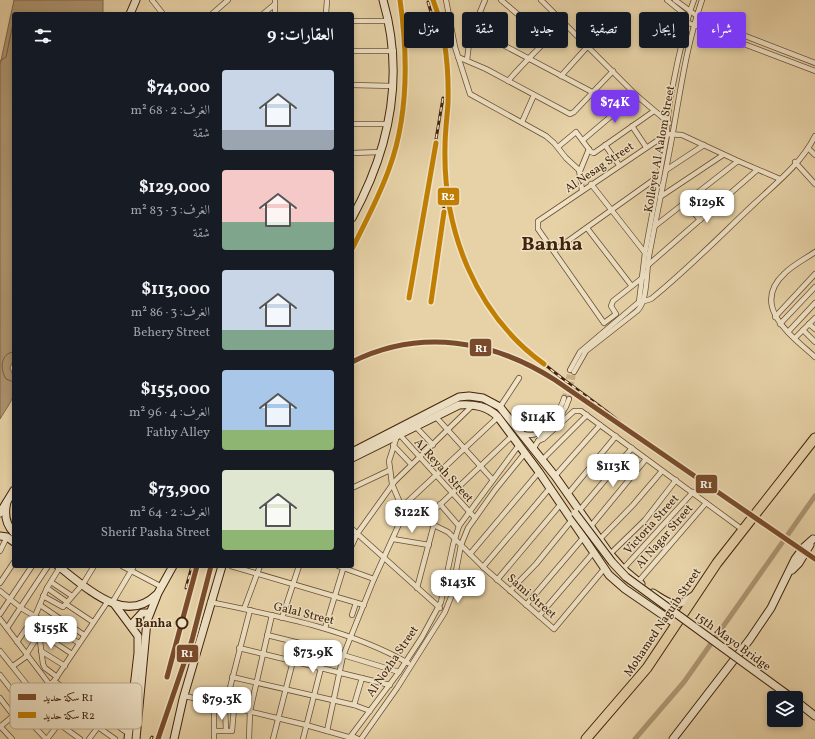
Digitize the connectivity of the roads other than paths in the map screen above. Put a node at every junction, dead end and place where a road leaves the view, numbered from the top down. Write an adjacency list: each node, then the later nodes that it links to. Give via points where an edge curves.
1 (136, 0): 16 (main road)
2 (152, 0): 17 (street)
3 (228, 0): 18 (street)
4 (327, 0): 20 (street)
5 (383, 0): 29 (main road)
6 (446, 0): 44 (street)
7 (485, 0): 21 (street)
8 (501, 0): 25 (street)
9 (541, 0): 22 (street)
10 (666, 0): 23 (street)
11 (675, 0): 15 (street)
12 (694, 0): 15 (street, Kolleyet Al Aalom Street)
13 (702, 0): 24 (street, Kolleyet Al Aalom Street)
14 (275, 2): 19 (street)
15 (690, 11): 26 (street, Kolleyet Al Aalom Street); 27 (street)
16 (131, 12)
17 (161, 12)
18 (214, 12)
19 (265, 12)
20 (326, 12)
21 (480, 12)
22 (554, 12)
23 (682, 12)
24 (698, 12)
25 (516, 13)
26 (689, 14)
27 (697, 16): 31 (street, Kolleyet Al Aalom Street)
28 (354, 21): 29 (street)
29 (389, 21): 42 (main road)
30 (689, 23): 31 (street)
31 (694, 25): 47 (street); 59 (street, Kolleyet Al Aalom Street)
32 (568, 26): 33 (street)
33 (576, 34)
34 (746, 35): 43 (street)
35 (468, 48): 46 (street)
36 (508, 48): 45 (street)
37 (540, 48): 45 (street)
38 (586, 48): 51 (street)
39 (590, 48): 49 (street)
40 (681, 48): 58 (street, Kolleyet Al Aalom Street)
41 (354, 51): 42 (street)
42 (394, 51): 54 (main road)
43 (793, 54): 47 (street); 48 (street)
44 (458, 57): 46 (street); 61 (street, via 472,97)
45 (529, 59): 51 (street); 52 (street)
46 (467, 60): 52 (street)
47 (790, 61): 50 (street)
48 (815, 63)
49 (613, 71): 55 (street); 57 (street)
50 (815, 71)
51 (561, 76): 55 (street)
52 (508, 81): 56 (street)
53 (354, 85): 54 (street)
54 (393, 86): 64 (main road)
55 (592, 92): 56 (street, via 574,112 568,114)
56 (534, 95): 61 (street)
57 (636, 95): 60 (street); 70 (street)
58 (671, 96): 59 (street); 62 (street, Kolleyet Al Aalom Street)
59 (678, 96): 66 (street, Kolleyet Al Aalom Street)
60 (654, 111): 62 (street); 65 (street)
61 (522, 122): 73 (street, via 546,136)
62 (667, 122): 66 (street); 68 (street, Kolleyet Al Aalom Street)
63 (354, 124): 64 (street)
64 (388, 124): 77 (main road)
65 (632, 126): 71 (street); 74 (street)
66 (673, 126): 67 (street, Kolleyet Al Aalom Street)
67 (673, 133): 68 (street, Al Nesag Street); 72 (street); 84 (street, Kolleyet Al Aalom Street)
68 (667, 134): 74 (street, Al Nesag Street); 87 (street, Kolleyet Al Aalom Street)
69 (815, 136): 75 (street)
70 (583, 140): 73 (street, via 574,132); 76 (street)
71 (605, 145): 76 (street, via 595,152); 83 (street)
72 (704, 145): 79 (street); 84 (street)
73 (558, 147): 86 (street)
74 (646, 147): 83 (street, Al Nesag Street)
75 (808, 148): 80 (street); 82 (street)
76 (590, 151): 86 (street)
77 (380, 152): 78 (street); 94 (main road)
78 (354, 153)
79 (723, 155): 81 (street); 92 (street)
80 (815, 155)
81 (738, 161): 85 (street); 93 (street)
82 (795, 162): 88 (street); 90 (street)
83 (619, 165): 89 (street, Al Nesag Street)
84 (666, 170): 92 (street, Kolleyet Al Aalom Street)
85 (756, 170): 88 (street); 96 (street)
86 (580, 171): 91 (street)
87 (660, 176): 95 (street); 101 (street, Kolleyet Al Aalom Street)
88 (780, 179): 108 (street, via 662,290 651,299)
89 (591, 184): 91 (street, Al Nesag Street); 95 (street)
90 (815, 184)
91 (582, 190): 99 (street, Al Nesag Street, via 538,221 538,229)
92 (660, 197): 97 (street, Kolleyet Al Aalom Street)
93 (686, 203): 96 (street); 97 (street)
94 (355, 205)
95 (611, 210): 98 (street); 101 (street)
96 (700, 220): 102 (street)
97 (655, 226): 101 (street, Kolleyet Al Aalom Street)
98 (587, 228): 99 (street); 106 (street)
99 (554, 252): 106 (street, via 604,322 615,315 612,304)
100 (815, 252): 110 (street, via 790,268 779,279 773,294 772,309)
101 (647, 255): 102 (street, Kolleyet Al Aalom Street); 105 (street, Kolleyet Al Aalom Street)
102 (647, 266): 104 (street, Kolleyet Al Aalom Street)
103 (815, 274): 110 (street)
104 (646, 276): 105 (street); 108 (street, Kolleyet Al Aalom Street)
105 (641, 278): 106 (street); 108 (street, Kolleyet Al Aalom Street)
106 (631, 285)
107 (815, 287): 112 (street)
108 (641, 302): 120 (street, via 637,311 586,351)
109 (815, 303): 116 (street)
110 (775, 317): 112 (street)
111 (815, 318): 113 (street)
112 (780, 324): 116 (street)
113 (809, 324): 114 (street); 115 (street)
114 (815, 329)
115 (803, 330): 117 (street); 118 (street)
116 (788, 332): 117 (street)
117 (795, 338): 119 (street)
118 (815, 342)
119 (815, 357)
120 (572, 371)
121 (519, 378): 124 (street)
122 (480, 397): 123 (main road, via 481,401); 124 (main road); 133 (main road, via 459,398)
123 (475, 406): 125 (main road, 15th Mayo Bridge); 128 (main road, via 459,405); 131 (street)
124 (498, 406): 125 (main road, via 491,405); 132 (main road)
125 (490, 410): 127 (main road, 15th Mayo Bridge)
126 (587, 415): 129 (street); 137 (street, via 581,411 574,411 543,440); 149 (street)
127 (498, 416): 134 (main road, 15th Mayo Bridge); 143 (street)
128 (436, 417): 130 (main road); 131 (street)
129 (600, 425): 135 (street); 156 (street)
130 (416, 427): 133 (main road); 138 (street)
131 (447, 431): 138 (street); 143 (street)
132 (523, 434): 137 (street, via 532,435 539,432 560,410 567,398 562,414); 141 (main road)
133 (397, 435): 144 (main road); 146 (main road); 147 (street, Al Reyah Street); 150 (street); 152 (street, via 389,461)
134 (512, 436): 139 (main road, 15th Mayo Bridge); 151 (street)
135 (616, 436): 142 (street); 166 (street)
136 (815, 438): 157 (highway)
137 (538, 441): 141 (street)
138 (433, 445): 147 (street)
139 (519, 445): 145 (main road, 15th Mayo Bridge); 158 (street, Al Nozha Street)
140 (815, 445): 157 (highway)
141 (534, 448): 149 (main road)
142 (632, 448): 148 (street); 174 (street)
143 (464, 449): 151 (street); 155 (street)
144 (354, 451)
145 (525, 453): 154 (main road, 15th Mayo Bridge); 175 (street, Al Nozha Street)
146 (354, 457)
147 (419, 457): 150 (street); 155 (street, Al Reyah Street)
148 (646, 459): 153 (street); 180 (street)
149 (542, 460): 156 (main road)
150 (410, 464): 160 (street)
151 (480, 467): 158 (street); 165 (street)
152 (390, 470): 160 (street); 161 (street)
153 (662, 471): 159 (street); 189 (street)
154 (539, 472): 162 (main road, 15th Mayo Bridge); 195 (street)
155 (436, 476): 165 (street, Al Reyah Street); 171 (street)
156 (555, 476): 166 (main road); 174 (main road, 15th Mayo Bridge, via 554,483)
157 (789, 476): 176 (highway)
158 (493, 480): 172 (street, Al Nozha Street)
159 (676, 480): 163 (street); 196 (street, via 645,520)
160 (392, 484): 171 (street); 184 (street)
161 (354, 487)
162 (550, 489): 170 (main road, 15th Mayo Bridge); 214 (street)
163 (693, 492): 168 (street); 216 (street, Victoria Street)
164 (12, 493): 167 (main road)
165 (452, 493): 169 (street); 172 (street, Al Reyah Street)
166 (568, 494): 174 (main road)
167 (7, 502): 173 (main road); 183 (main road)
168 (706, 503): 181 (street); 223 (street, Al Nagar Street)
169 (440, 504): 177 (street); 179 (street)
170 (560, 505): 174 (main road, 15th Mayo Bridge, via 565,506); 220 (street)
171 (404, 509): 177 (street, Sami Street); 188 (street)
172 (469, 512): 175 (street, Al Reyah Street); 179 (street, Al Nozha Street)
173 (0, 513)
174 (574, 515): 180 (main road); 186 (main road); 230 (street, via 536,564); 297 (main road, 15th Mayo Bridge, via 600,554 622,580); 298 (main road, 15th Mayo Bridge, bridge, via 621,574)
175 (475, 518): 192 (street, Al Nozha Street)
176 (756, 518): 181 (highway, Mohamed Naguib Street); 198 (highway, Mohamed Naguib Street)
177 (424, 520): 178 (street, Sami Street)
178 (434, 524): 185 (street, Sami Street); 191 (street)
179 (459, 526): 185 (street, Al Nozha Street)
180 (591, 526): 189 (main road)
181 (743, 530): 198 (highway, Mohamed Naguib Street)
182 (354, 531): 184 (street)
183 (9, 532): 193 (street)
184 (357, 534): 190 (street); 197 (street)
185 (455, 538): 192 (street, Sami Street); 244 (street, Al Nozha Street)
186 (583, 538): 194 (main road); 242 (street)
187 (814, 538): 349 (main road, via 793,563 771,608 750,639)
188 (393, 539): 191 (street); 197 (street)
189 (600, 539): 196 (main road)
190 (354, 541)
191 (429, 545): 227 (street)
192 (461, 545): 195 (street, Sami Street); 247 (street, Al Nozha Street, via 451,597)
193 (0, 551)
194 (594, 553): 215 (main road); 252 (street)
195 (470, 554): 214 (street, Sami Street)
196 (610, 554): 216 (main road)
197 (384, 557): 219 (street); 227 (street)
198 (724, 559): 232 (highway, Mohamed Naguib Street); 303 (highway, Mohamed Naguib Street, via 648,676)
199 (12, 565): 221 (street)
200 (31, 568): 235 (street)
201 (47, 568): 243 (street)
202 (58, 568): 222 (street)
203 (60, 568): 225 (main road)
204 (93, 568): 225 (street)
205 (126, 568): 217 (street)
206 (133, 568): 217 (street)
207 (173, 568): 228 (main road)
208 (221, 568): 236 (main road)
209 (238, 568): 218 (street)
210 (259, 568): 218 (street)
211 (298, 568): 224 (street)
212 (344, 568): 231 (street)
213 (346, 568): 219 (street)
214 (483, 568): 220 (street, Sami Street)
215 (604, 569): 252 (street, Sami Street, via 555,629); 257 (main road, via 625,589)
216 (623, 569): 223 (main road)
217 (131, 571): 228 (street); 237 (street)
218 (257, 574): 224 (street); 245 (street)
219 (374, 580): 241 (street)
220 (497, 580): 230 (street, Sami Street)
221 (0, 582)
222 (51, 582): 226 (street); 234 (street)
223 (638, 582): 232 (main road, via 674,605 683,603)
224 (294, 583): 231 (street); 254 (street)
225 (83, 584): 234 (street); 237 (main road)
226 (47, 588): 233 (street); 239 (street)
227 (417, 588): 244 (street)
228 (160, 590): 237 (main road, via 147,602 134,607); 249 (main road)
229 (0, 591): 235 (street)
230 (510, 591): 242 (street, Sami Street)
231 (334, 595): 238 (street); 260 (street)
232 (694, 595): 257 (highway, Mohamed Naguib Street)
233 (43, 596): 239 (street); 240 (street)
234 (72, 596): 239 (street)
235 (10, 599): 243 (street); 248 (street)
236 (210, 602): 245 (street, Galal Street); 299 (main road)
237 (112, 603): 256 (street); 258 (main road)
238 (356, 603): 241 (street); 250 (street)
239 (66, 604): 256 (street)
240 (40, 605): 253 (street); 262 (street)
241 (364, 605): 264 (street)
242 (526, 605): 252 (street, Sami Street)
243 (21, 608): 253 (street); 259 (street)
244 (439, 608): 247 (street); 265 (street, Al Nozha Street)
245 (244, 609): 246 (street, Galal Street)
246 (250, 610): 251 (street, Galal Street); 269 (street)
247 (445, 612): 266 (street, Al Nozha Street)
248 (0, 614)
249 (149, 614): 258 (main road, via 142,613); 292 (main road)
250 (352, 614)
251 (272, 615): 254 (street, Galal Street); 263 (street)
252 (539, 616)
253 (36, 617): 261 (street); 267 (street); 268 (street)
254 (282, 618): 260 (street, Galal Street)
255 (0, 619): 259 (street)
256 (93, 622): 262 (street)
257 (676, 624): 303 (highway, Mohamed Naguib Street)
258 (131, 625): 291 (main road, via 138,636)
259 (7, 628): 267 (street)
260 (324, 628): 264 (street, Galal Street)
261 (39, 633): 271 (street); 273 (street); 274 (street)
262 (84, 635): 268 (street)
263 (267, 635): 272 (street); 275 (street)
264 (352, 637): 275 (street); 277 (street, Galal Street)
265 (422, 637): 266 (street); 277 (street, Al Nozha Street)
266 (428, 640): 278 (street, Al Nozha Street)
267 (17, 642): 274 (street)
268 (79, 643): 273 (street)
269 (239, 648): 272 (street); 285 (street)
270 (0, 650): 279 (street)
271 (41, 651): 280 (street); 287 (street, via 43,666)
272 (263, 653): 276 (street); 293 (street)
273 (72, 654): 280 (street)
274 (26, 656): 279 (street); 287 (street)
275 (343, 656): 282 (street); 283 (street)
276 (293, 661): 281 (street); 296 (street)
277 (406, 662): 278 (street, Galal Street); 282 (street, Al Nozha Street)
278 (411, 665): 346 (street, Al Nozha Street)
279 (13, 666): 288 (street)
280 (65, 666): 287 (street)
281 (321, 668): 283 (street); 300 (street)
282 (399, 672): 294 (street, Al Nozha Street)
283 (340, 673): 286 (street); 302 (street)
284 (0, 675): 295 (street)
285 (232, 677): 293 (street); 306 (street)
286 (362, 678): 294 (street); 305 (street)
287 (54, 681): 289 (street); 290 (street)
288 (26, 683)
289 (52, 683)
290 (57, 683)
291 (135, 683)
292 (141, 683)
293 (256, 683): 296 (street); 310 (street)
294 (390, 685): 311 (street, Al Nozha Street)
295 (10, 688)
296 (286, 690): 300 (street); 316 (street)
297 (776, 691)
298 (782, 691)
299 (185, 696): 304 (street); 338 (main road); 339 (main road)
300 (313, 696): 302 (street); 318 (street)
301 (0, 698): 309 (street)
302 (334, 700): 305 (street); 329 (street)
303 (623, 703): 312 (highway, Mohamed Naguib Street)
304 (214, 704): 306 (street); 327 (street)
305 (354, 705): 311 (street)
306 (225, 707): 308 (street); 328 (street)
307 (803, 707): 314 (main road)
308 (234, 708): 310 (street); 328 (street, via 232,732)
309 (10, 711)
310 (250, 711): 316 (street); 341 (street)
311 (370, 711): 331 (street, Al Nozha Street)
312 (616, 711): 347 (highway, Mohamed Naguib Street); 348 (highway, Mohamed Naguib Street)
313 (803, 712): 317 (main road)
314 (815, 716)
315 (10, 718): 319 (street)
316 (278, 718): 318 (street); 342 (street)
317 (815, 721)
318 (306, 725): 329 (street); 343 (street)
319 (0, 727): 332 (street)
320 (37, 729): 333 (street)
321 (54, 729): 333 (street)
322 (67, 729): 334 (street)
323 (96, 729): 335 (street)
324 (101, 729): 336 (street)
325 (120, 729): 330 (street)
326 (137, 729): 337 (main road)
327 (214, 731): 328 (street); 340 (street)
328 (226, 731)
329 (326, 731): 331 (street)
330 (129, 736)
331 (347, 737): 344 (street, Al Nozha Street); 345 (street)
332 (12, 739)
333 (47, 739)
334 (80, 739)
335 (89, 739)
336 (114, 739)
337 (136, 739)
338 (174, 739)
339 (178, 739)
340 (214, 739)
341 (249, 739)
342 (273, 739)
343 (303, 739)
344 (339, 739)
345 (358, 739)
346 (361, 739)
347 (586, 739)
348 (595, 739)
349 (674, 739)

